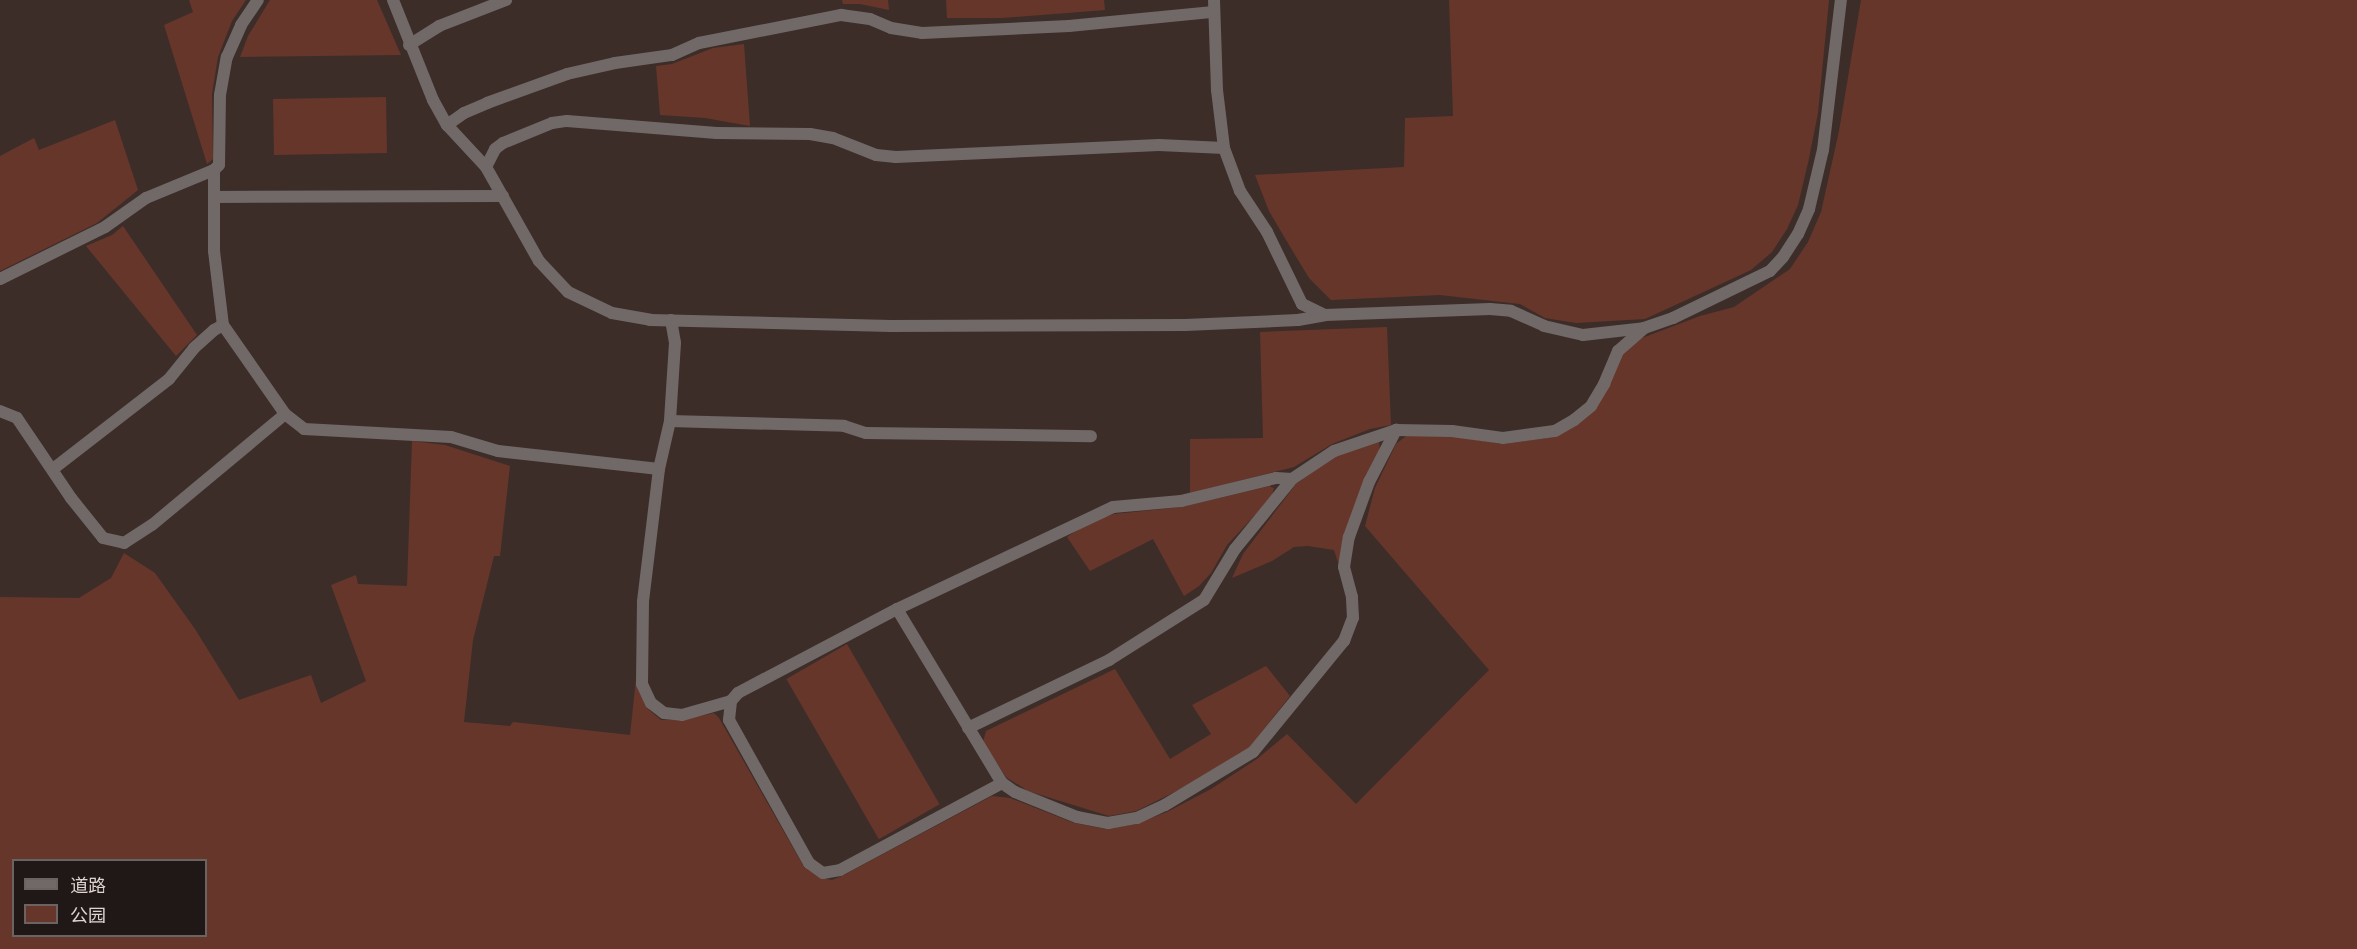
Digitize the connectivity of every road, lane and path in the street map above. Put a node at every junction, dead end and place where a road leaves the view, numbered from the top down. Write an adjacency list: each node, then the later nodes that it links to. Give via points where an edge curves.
1 (258, 0): 10 (street, via 227,57 220,95 219,165)
2 (393, 0): 6 (street)
3 (506, 0): 6 (street, via 439,26)
4 (1841, 0): 17 (street, via 1823,150 1809,209 1798,234 1770,271)
5 (1213, 6): 7 (street, via 1069,26 922,33 841,15 699,44 672,55 567,74 487,103); 8 (street)
6 (410, 45): 7 (street)
7 (447, 125): 9 (street)
8 (1224, 148): 9 (street, via 1159,145 896,158 810,134 717,133 567,121 503,143 495,149); 14 (street, via 1240,191 1267,232 1302,304)
9 (486, 167): 11 (street)
10 (214, 170): 12 (street); 13 (street, via 146,198 97,232)
11 (503, 196): 12 (street); 15 (street, via 539,261 568,292 612,313)
12 (214, 197): 16 (street, via 214,251)
13 (0, 279)
14 (1325, 315): 15 (street, via 1298,320 1090,327 891,327); 17 (street, via 1490,309 1511,311 1544,326 1583,335)
15 (671, 320): 20 (street, via 675,343)
16 (223, 326): 19 (street); 24 (street, via 194,348 169,379)
17 (1644, 328): 21 (street, via 1618,351 1591,406 1555,431 1503,438 1452,431)
18 (0, 411): 24 (street, via 17,418)
19 (285, 414): 23 (street, via 304,429 315,432 451,437 498,451); 24 (street, via 152,525 124,543 104,538)
20 (670, 421): 22 (street, via 844,426 866,433); 23 (street)
21 (1396, 430): 25 (street, via 1334,451); 29 (street, via 1369,482 1349,537 1344,567 1353,618 1344,641 1253,752 1165,805 1137,818 1108,823 1077,817)
22 (1091, 436)
23 (659, 469): 27 (street, via 643,602 642,684 651,703 664,713 682,715)
24 (52, 470)
25 (1292, 479): 26 (street, via 1276,478 1181,501 1113,507); 28 (street, via 1235,549 1204,600 1109,660)
26 (897, 609): 27 (street, via 738,693); 28 (street)
27 (731, 701): 29 (street, via 729,720 809,863 823,873 840,870)
28 (968, 728): 29 (street)
29 (1002, 783)

